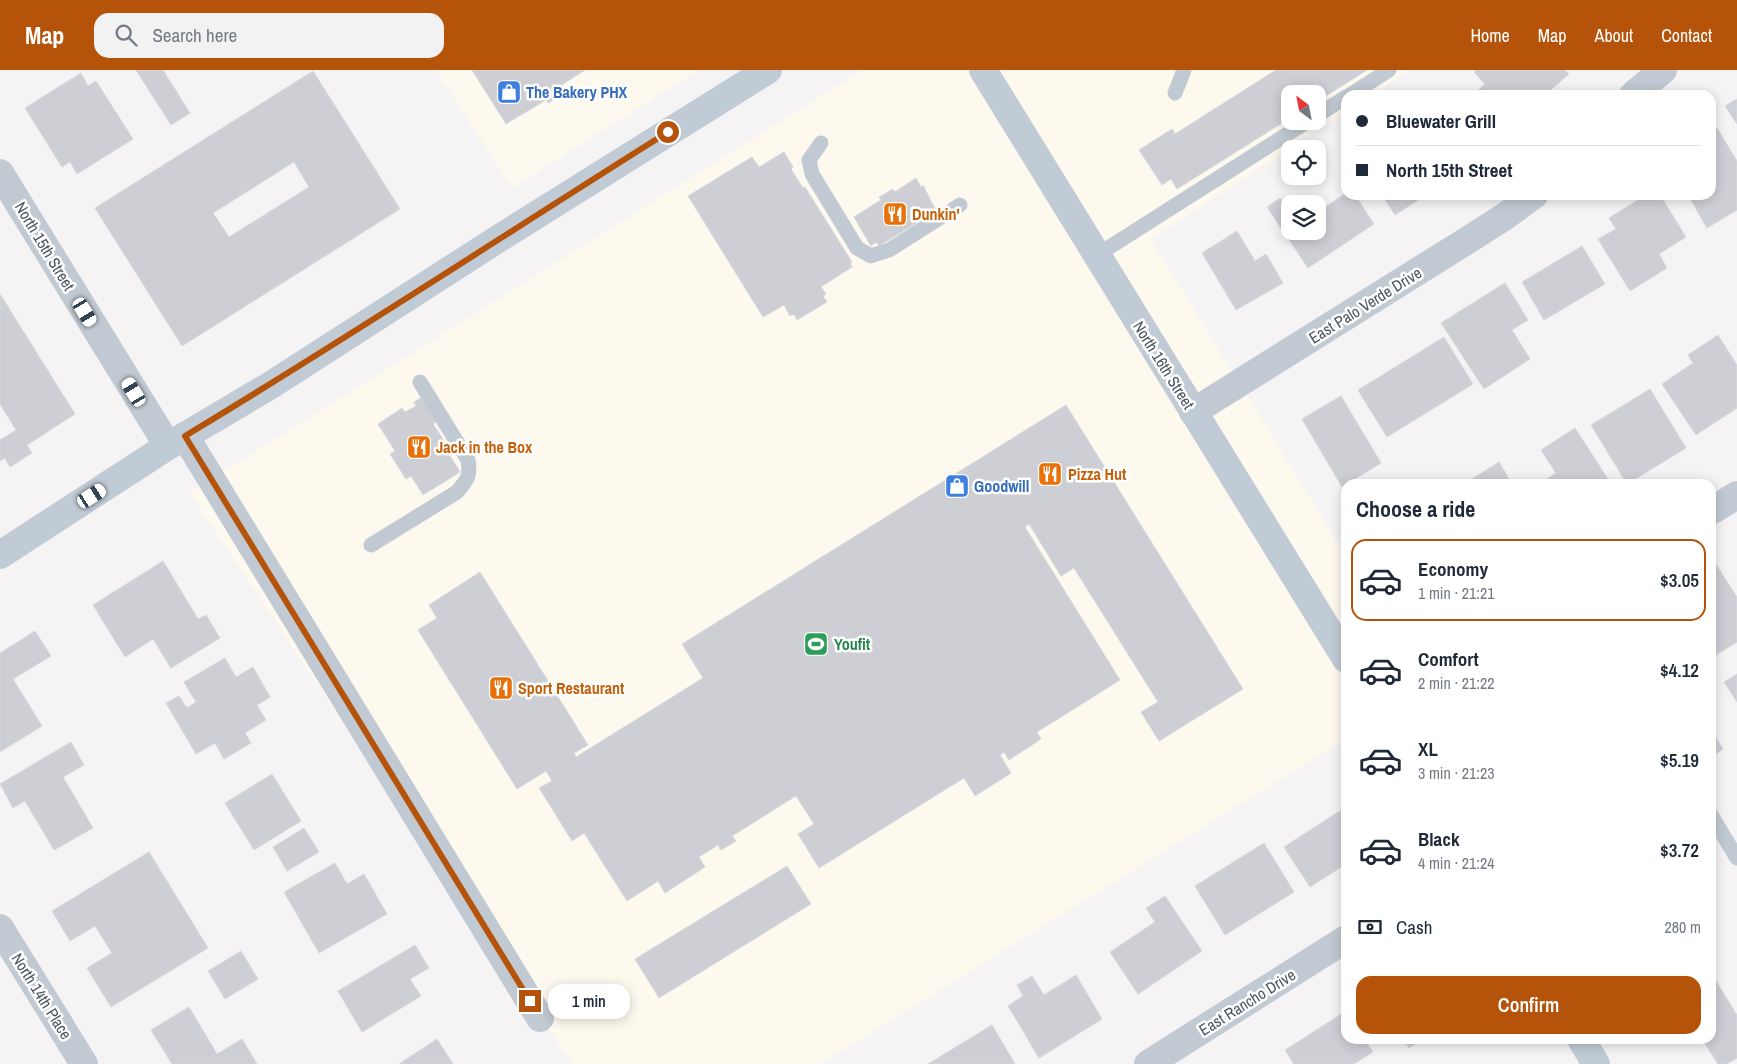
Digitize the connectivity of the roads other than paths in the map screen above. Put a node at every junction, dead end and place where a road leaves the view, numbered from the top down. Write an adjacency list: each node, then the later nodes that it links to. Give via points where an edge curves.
1 (768, 70): 17 (main road)
2 (983, 70): 14 (main road, North 16th Street)
3 (1184, 70): 6 (lane)
4 (1389, 70): 5 (lane)
5 (1358, 90)
6 (1175, 93)
7 (1341, 100): 8 (lane)
8 (1326, 111)
9 (1294, 130): 14 (lane)
10 (822, 143): 13 (lane, via 809,160 812,174 858,248 871,256 889,250)
11 (0, 173): 17 (street, North 15th Street)
12 (1527, 200): 16 (street, East Palo Verde Drive, via 1475,236)
13 (960, 205)
14 (1098, 256): 16 (main road, North 16th Street)
15 (420, 382): 20 (lane, via 468,460 470,472 457,492)
16 (1193, 412): 22 (main road, North 16th Street)
17 (177, 441): 21 (main road); 27 (street, North 15th Street)
18 (1737, 495): 19 (street)
19 (1716, 508)
20 (371, 545)
21 (0, 555)
22 (1341, 651)
23 (1716, 824): 24 (lane)
24 (1737, 858)
25 (0, 928): 29 (street, North 14th Place)
26 (1341, 942): 30 (street, East Rancho Drive)
27 (540, 1018)
28 (1584, 1044): 31 (main road)
29 (84, 1064)
30 (1148, 1064)
31 (1596, 1064)

